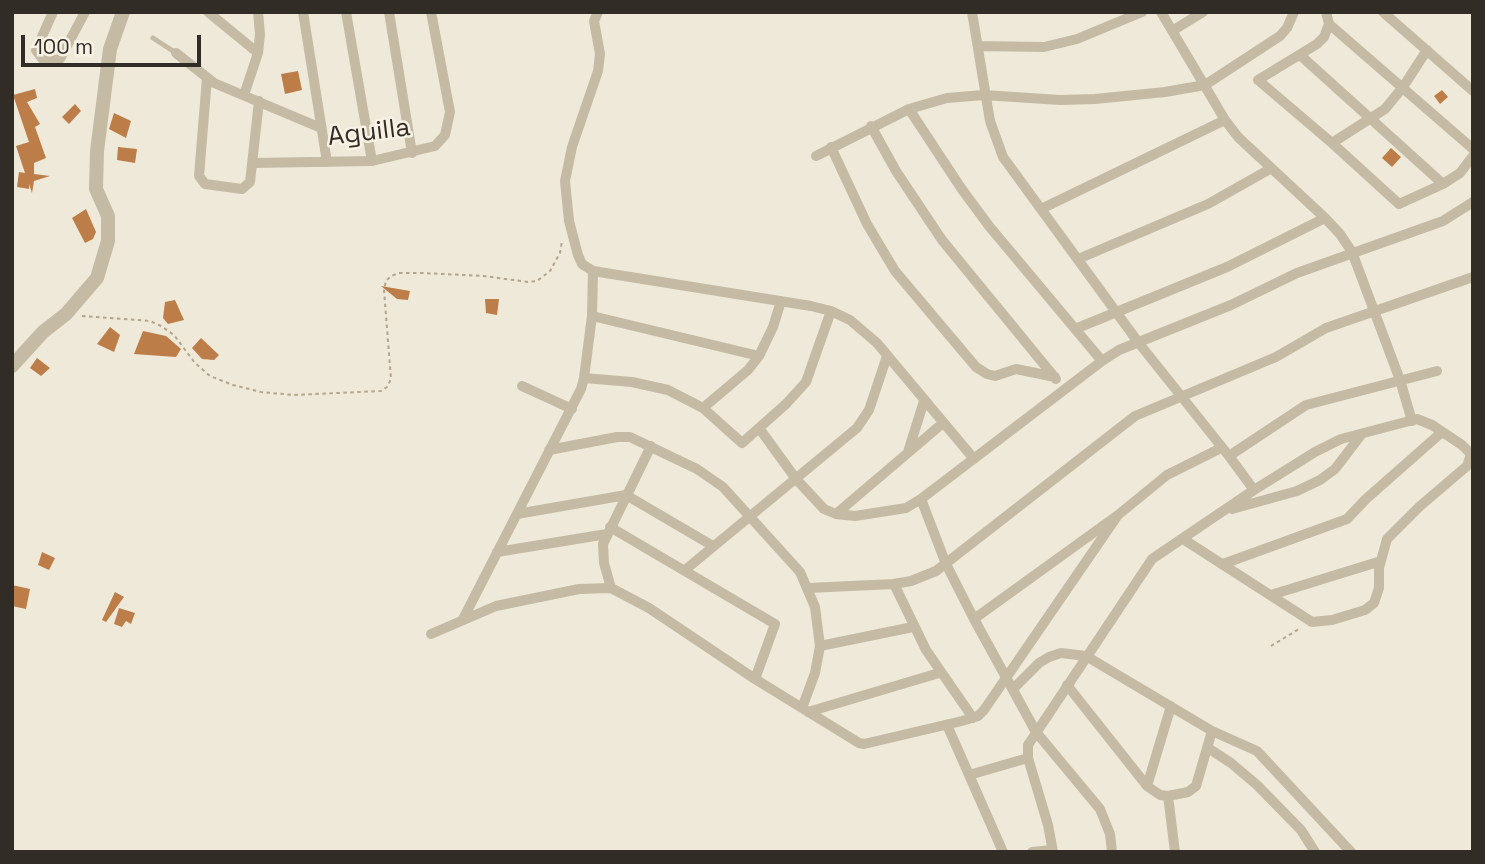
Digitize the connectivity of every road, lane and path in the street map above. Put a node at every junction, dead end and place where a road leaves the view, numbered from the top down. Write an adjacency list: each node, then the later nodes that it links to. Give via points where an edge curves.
1 (53, 12): 2 (street, via 36,50 44,61 60,59)
2 (85, 12)
3 (123, 12): 60 (street, via 110,49 97,151 96,189 108,216 108,241 97,278)
4 (208, 12): 23 (street)
5 (258, 12): 23 (street)
6 (303, 12): 36 (street)
7 (346, 12): 43 (street)
8 (389, 12): 40 (street)
9 (431, 12): 40 (street, Aguilla, via 450,112 445,135 435,146)
10 (598, 12): 51 (street, via 594,21 598,71 566,172)
11 (972, 12): 20 (street)
12 (1142, 12): 20 (street, via 1077,39 1044,47)
13 (1161, 12): 18 (street)
14 (1202, 12): 18 (street)
15 (1294, 12): 26 (street, via 1280,36)
16 (1383, 12): 21 (street)
17 (1327, 18): 24 (street, via 1324,37); 27 (street)
18 (1172, 31): 26 (street)
19 (153, 38): 22 (lane)
20 (978, 46): 30 (street)
21 (1427, 50): 27 (street); 28 (street)
22 (176, 53): 25 (street)
23 (258, 53): 29 (street)
24 (1300, 55): 33 (street); 37 (street, via 1258,80)
25 (208, 78): 29 (street); 45 (street, via 200,179 205,184 245,188)
26 (1205, 85): 30 (street, via 1095,99); 34 (street)
27 (1404, 87): 33 (street); 39 (street)
28 (1473, 91)
29 (244, 94): 31 (street)
30 (984, 94): 32 (street); 49 (street, via 999,150)
31 (259, 101): 36 (street); 45 (street)
32 (909, 108): 35 (street); 62 (street, via 968,198)
33 (1371, 118): 37 (street); 47 (street)
34 (1226, 120): 46 (street); 49 (street)
35 (871, 126): 38 (street); 69 (street, via 942,240)
36 (321, 128): 44 (street)
37 (1332, 143): 47 (street, via 1399,204)
38 (831, 147): 41 (street); 69 (street, via 895,271 976,367 995,376 1016,369)
39 (1473, 149)
40 (412, 153): 43 (street, Aguilla)
41 (816, 156)
42 (1473, 156): 47 (street, via 1460,173)
43 (372, 161): 44 (street, Aguilla)
44 (327, 162): 45 (street, Aguilla)
45 (253, 163)
46 (1270, 169): 50 (street); 53 (street, via 1208,204)
47 (1443, 184)
48 (1473, 202): 52 (street, via 1443,221)
49 (1041, 209): 53 (street)
50 (1325, 218): 52 (street); 59 (street, via 1206,276)
51 (572, 231): 54 (street, via 582,264); 60 (path, via 565,235 550,271 537,281 421,273 391,276 384,290 391,379 381,391 294,395 251,389 210,376 174,335 150,321)
52 (1352, 252): 57 (street); 63 (street)
53 (1079, 259): 59 (street)
54 (593, 271): 56 (street); 61 (street)
55 (1473, 277): 57 (street)
56 (781, 301): 58 (street); 64 (street)
57 (1375, 310): 71 (street); 74 (street, via 1326,328 1276,357)
58 (831, 311): 65 (street, via 850,320); 80 (street, via 806,382)
59 (1115, 311): 62 (street); 63 (street)
60 (66, 314): 67 (street)
61 (592, 316): 64 (street); 70 (street)
62 (1076, 329): 66 (street)
63 (1138, 342): 66 (street); 74 (street)
64 (759, 356): 76 (street)
65 (887, 356): 75 (street); 88 (street, via 863,420)
66 (1102, 361): 73 (street)
67 (12, 366)
68 (1437, 371): 71 (street)
69 (1055, 377): 73 (street)
70 (584, 378): 76 (street, via 668,390); 77 (street)
71 (1401, 380): 78 (street); 85 (street, via 1306,405)
72 (522, 386): 77 (street)
73 (1065, 389): 87 (street)
74 (1181, 397): 85 (street); 103 (street, via 1135,416)
75 (924, 401): 79 (street); 86 (street)
76 (703, 408): 80 (street, via 742,443)
77 (572, 409): 84 (street)
78 (1412, 421): 81 (street, via 1417,419); 82 (street)
79 (943, 424): 86 (street); 87 (street)
80 (759, 428): 88 (street)
81 (1442, 432): 102 (street, via 1471,454 1467,466 1387,539); 104 (street, via 1348,519)
82 (1361, 435): 89 (street, via 1315,452); 91 (street, via 1335,469 1320,480)
83 (651, 446): 84 (street, via 617,437); 90 (street); 97 (street, via 711,477)
84 (549, 450): 94 (street)
85 (1225, 452): 89 (street); 96 (street, via 1167,475)
86 (908, 453): 95 (street)
87 (974, 459): 92 (street)
88 (796, 479): 95 (street, via 824,509); 97 (street)
89 (1256, 489): 91 (street); 93 (street)
90 (626, 495): 94 (street); 98 (street); 100 (street)
91 (1266, 498): 93 (street)
92 (921, 499): 95 (street, via 891,512); 103 (street)
93 (1223, 512): 99 (street)
94 (517, 514): 101 (street)
95 (836, 514)
96 (1118, 515): 111 (street); 119 (street)
97 (750, 516): 100 (street); 108 (street, via 800,572)
98 (608, 531): 101 (street); 105 (street); 107 (street, via 603,553)
99 (1183, 539): 104 (street); 117 (street, via 1147,566)
100 (713, 546): 105 (street)
101 (497, 552): 110 (street)
102 (1381, 561): 109 (street); 112 (street, via 1374,603 1340,618)
103 (946, 564): 106 (street, via 924,577); 111 (street)
104 (1223, 564): 109 (street)
105 (685, 570): 120 (street, via 775,624)
106 (894, 584): 108 (street); 113 (street)
107 (611, 588): 110 (street, via 579,589 496,606); 120 (street)
108 (808, 588): 115 (street, via 819,623)
109 (1271, 595): 112 (street)
110 (463, 619): 114 (street)
111 (974, 619): 119 (street)
112 (1312, 622): 116 (path)
113 (913, 627): 115 (street); 118 (street)
114 (431, 634)
115 (820, 646): 124 (street)
116 (1270, 646)
117 (1086, 656): 121 (street); 122 (street, via 1061,653 1049,657); 123 (street)
118 (939, 673): 124 (street); 125 (street)
119 (1007, 677): 122 (street); 125 (street)
120 (755, 679): 124 (street)
121 (1067, 685): 128 (street); 132 (street)
122 (1013, 689): 128 (street)
123 (1171, 706): 127 (street); 132 (street)
124 (805, 710): 126 (street, via 864,744)
125 (973, 718): 126 (street)
126 (947, 724): 131 (street)
127 (1212, 731): 129 (street); 140 (street, via 1266,758)
128 (1036, 732): 130 (street, via 1028,745); 137 (street, via 1100,809)
129 (1208, 748): 133 (street, via 1196,786); 139 (street, via 1265,793 1301,830)
130 (1028, 758): 131 (street); 134 (street)
131 (969, 775): 135 (street)
132 (1147, 786): 133 (street)
133 (1168, 796): 138 (street)
134 (1052, 851): 136 (street)
135 (1003, 852)
136 (1031, 852)
137 (1112, 852)
138 (1175, 852)
139 (1314, 852)
140 (1351, 852)

